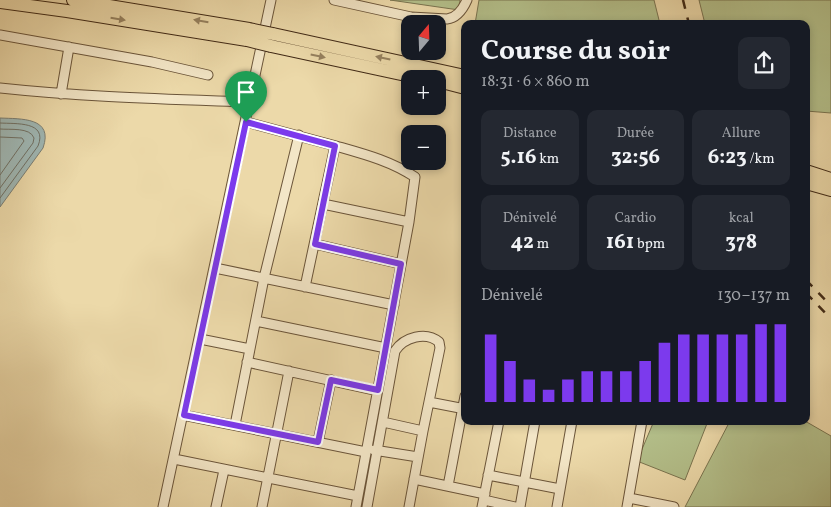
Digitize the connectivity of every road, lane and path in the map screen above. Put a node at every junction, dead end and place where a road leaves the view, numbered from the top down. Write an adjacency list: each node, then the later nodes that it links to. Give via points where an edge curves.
1 (73, 0): 7 (highway, one-way to 1)
2 (272, 0): 17 (street)
3 (334, 0): 4 (street, via 411,17 447,20 460,12)
4 (466, 0)
5 (0, 2): 7 (highway, one-way to 7)
6 (0, 35): 9 (street)
7 (248, 35): 8 (highway, bridge)
8 (272, 40): 10 (highway, one-way to 10); 12 (highway, one-way to 8)
9 (69, 47): 11 (street); 16 (street)
10 (401, 73)
11 (208, 75)
12 (461, 75)
13 (446, 83): 14 (highway)
14 (461, 87)
15 (0, 88): 16 (street)
16 (61, 94): 17 (street)
17 (250, 102): 18 (street)
18 (246, 122): 19 (street); 29 (street)
19 (299, 135): 20 (street); 30 (street)
20 (335, 146): 25 (street); 26 (street, via 387,162 415,177)
21 (810, 172): 22 (highway)
22 (831, 179)
23 (810, 184): 24 (highway)
24 (831, 190)
25 (323, 204): 26 (street); 27 (street)
26 (409, 222): 28 (street)
27 (315, 244): 28 (street); 31 (street)
28 (401, 264): 32 (street)
29 (215, 268): 30 (street); 34 (street)
30 (264, 278): 31 (street); 33 (street)
31 (306, 287): 32 (street)
32 (394, 305): 35 (street)
33 (256, 321): 35 (street); 36 (street)
34 (200, 339): 36 (street); 43 (street)
35 (386, 348): 40 (street)
36 (250, 349): 37 (street)
37 (247, 362): 38 (street); 46 (street)
38 (289, 371): 39 (street); 52 (street)
39 (331, 380): 40 (street); 53 (street)
40 (378, 390): 54 (street)
41 (429, 402): 42 (street); 44 (street, via 440,345 433,338 409,339 395,351); 51 (street)
42 (461, 408)
43 (184, 415): 46 (street); 57 (street)
44 (383, 422): 51 (street); 55 (street)
45 (461, 423): 63 (street)
46 (234, 425): 52 (street)
47 (498, 425): 59 (street)
48 (534, 425): 62 (street)
49 (571, 425): 64 (street)
50 (641, 425): 67 (street)
51 (423, 430): 56 (street)
52 (277, 434): 53 (street); 60 (street)
53 (318, 442): 54 (street)
54 (367, 451): 55 (street); 65 (street)
55 (378, 451): 56 (street); 74 (street)
56 (418, 457): 61 (street)
57 (174, 459): 58 (street); 70 (street)
58 (224, 470): 60 (street); 71 (street)
59 (488, 475): 62 (street); 66 (street)
60 (267, 478): 65 (street); 72 (street)
61 (414, 479): 63 (street); 68 (street)
62 (525, 481): 64 (street); 76 (street)
63 (448, 486): 66 (street)
64 (560, 489): 69 (street)
65 (358, 496): 73 (street)
66 (483, 501): 75 (street)
67 (628, 502): 77 (street)
68 (412, 506)
69 (560, 506)
70 (163, 507)
71 (216, 507)
72 (262, 507)
73 (356, 507)
74 (367, 507)
75 (515, 507)
76 (520, 507)
77 (674, 507)

